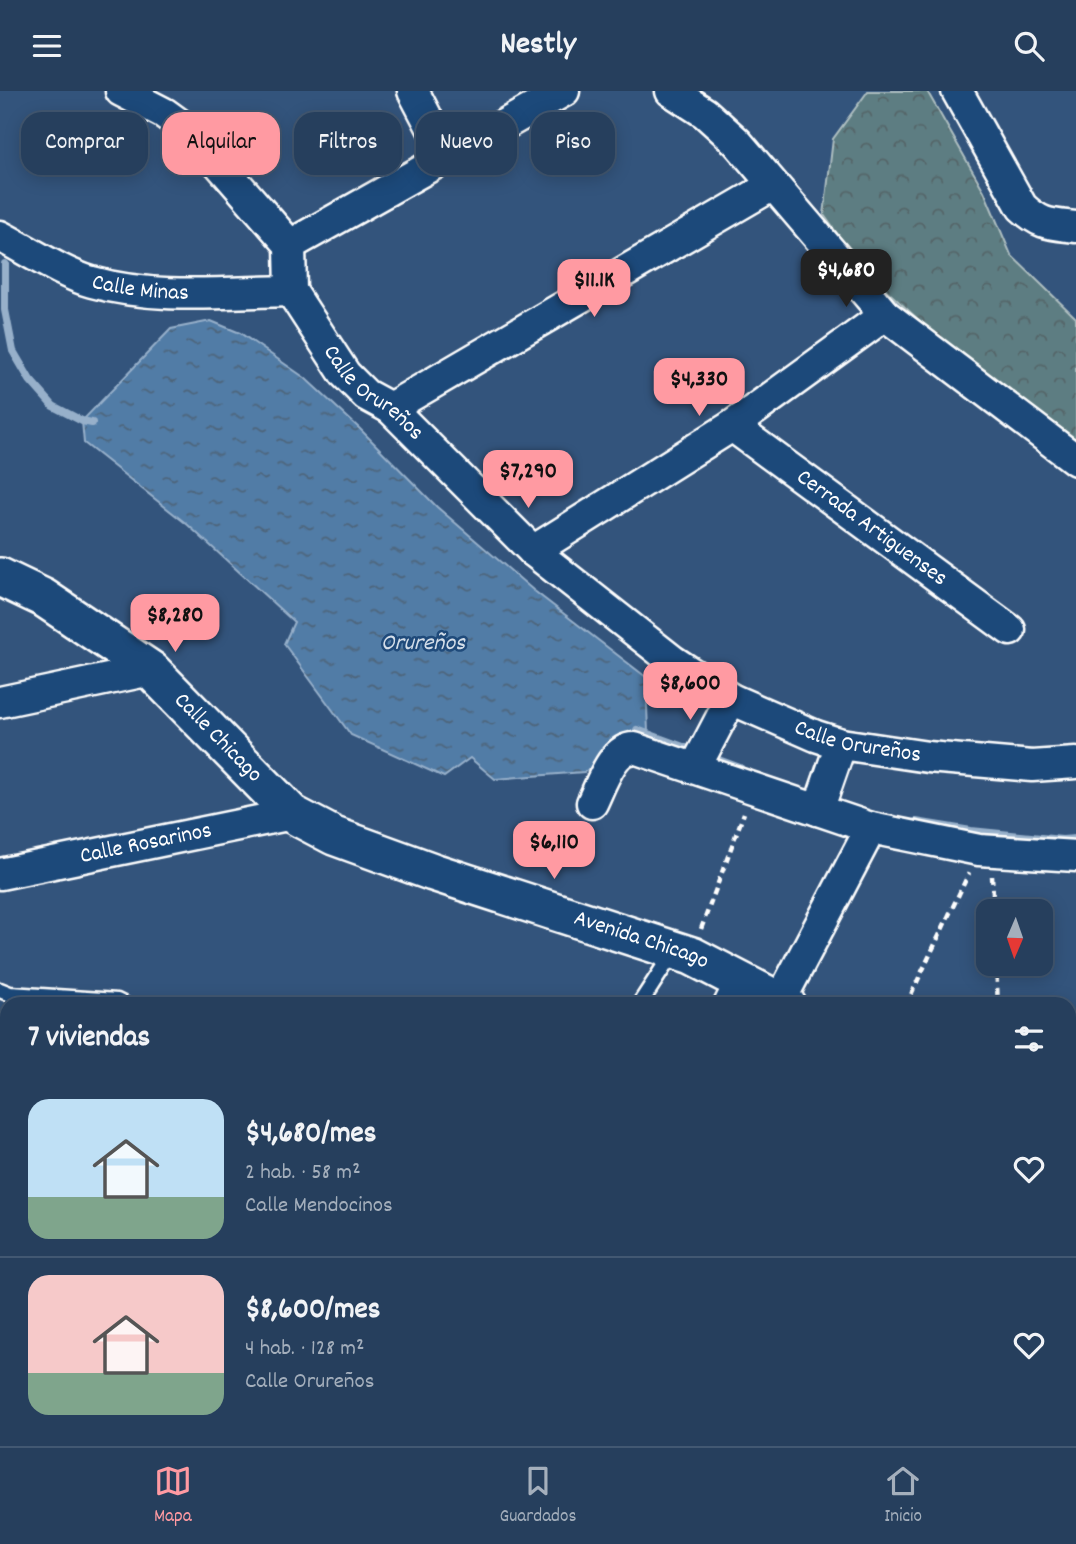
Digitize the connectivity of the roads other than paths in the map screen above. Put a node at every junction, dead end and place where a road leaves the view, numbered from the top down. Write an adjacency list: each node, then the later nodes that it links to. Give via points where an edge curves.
1 (121, 91): 12 (street, via 193,134)
2 (413, 91): 6 (street)
3 (564, 91): 7 (street)
4 (671, 91): 9 (street, via 737,142)
5 (957, 91): 10 (street, via 1022,207 1034,218)
6 (424, 112)
7 (517, 117)
8 (416, 174): 12 (street)
9 (773, 185): 14 (street); 15 (street)
10 (1063, 225)
11 (0, 236): 13 (street, Calle Minas, via 89,281 131,290)
12 (290, 245): 13 (street)
13 (291, 291): 15 (street, Calle Orureños, via 345,375 366,395)
14 (885, 315): 16 (street); 17 (street)
15 (390, 408): 18 (street, Calle Orureños)
16 (732, 426): 18 (street); 20 (street, Cerrada Artiguenses)
17 (1076, 460)
18 (533, 551): 22 (street, Calle Orureños)
19 (0, 577): 21 (street, Calle Chicago, via 44,597)
20 (1010, 630)
21 (151, 670): 23 (street); 29 (street, Calle Chicago)
22 (730, 700): 24 (street, Calle Orureños); 26 (street)
23 (0, 702)
24 (841, 745): 25 (street, Calle Orureños, via 1018,765); 28 (street)
25 (1076, 763)
26 (695, 767): 27 (street, via 628,748 616,757); 28 (street)
27 (592, 803)
28 (818, 809): 30 (street)
29 (292, 814): 32 (street, Calle Rosarinos); 33 (street, Avenida Chicago, via 390,857)
30 (871, 828): 31 (street, via 985,851); 39 (street)
31 (1076, 856)
32 (0, 874)
33 (683, 953): 35 (street, Avenida Chicago); 37 (lane)
34 (0, 990): 36 (lane)
35 (735, 993): 38 (street, Avenida Chicago)
36 (56, 997)
37 (646, 997)
38 (754, 997)
39 (786, 997)

